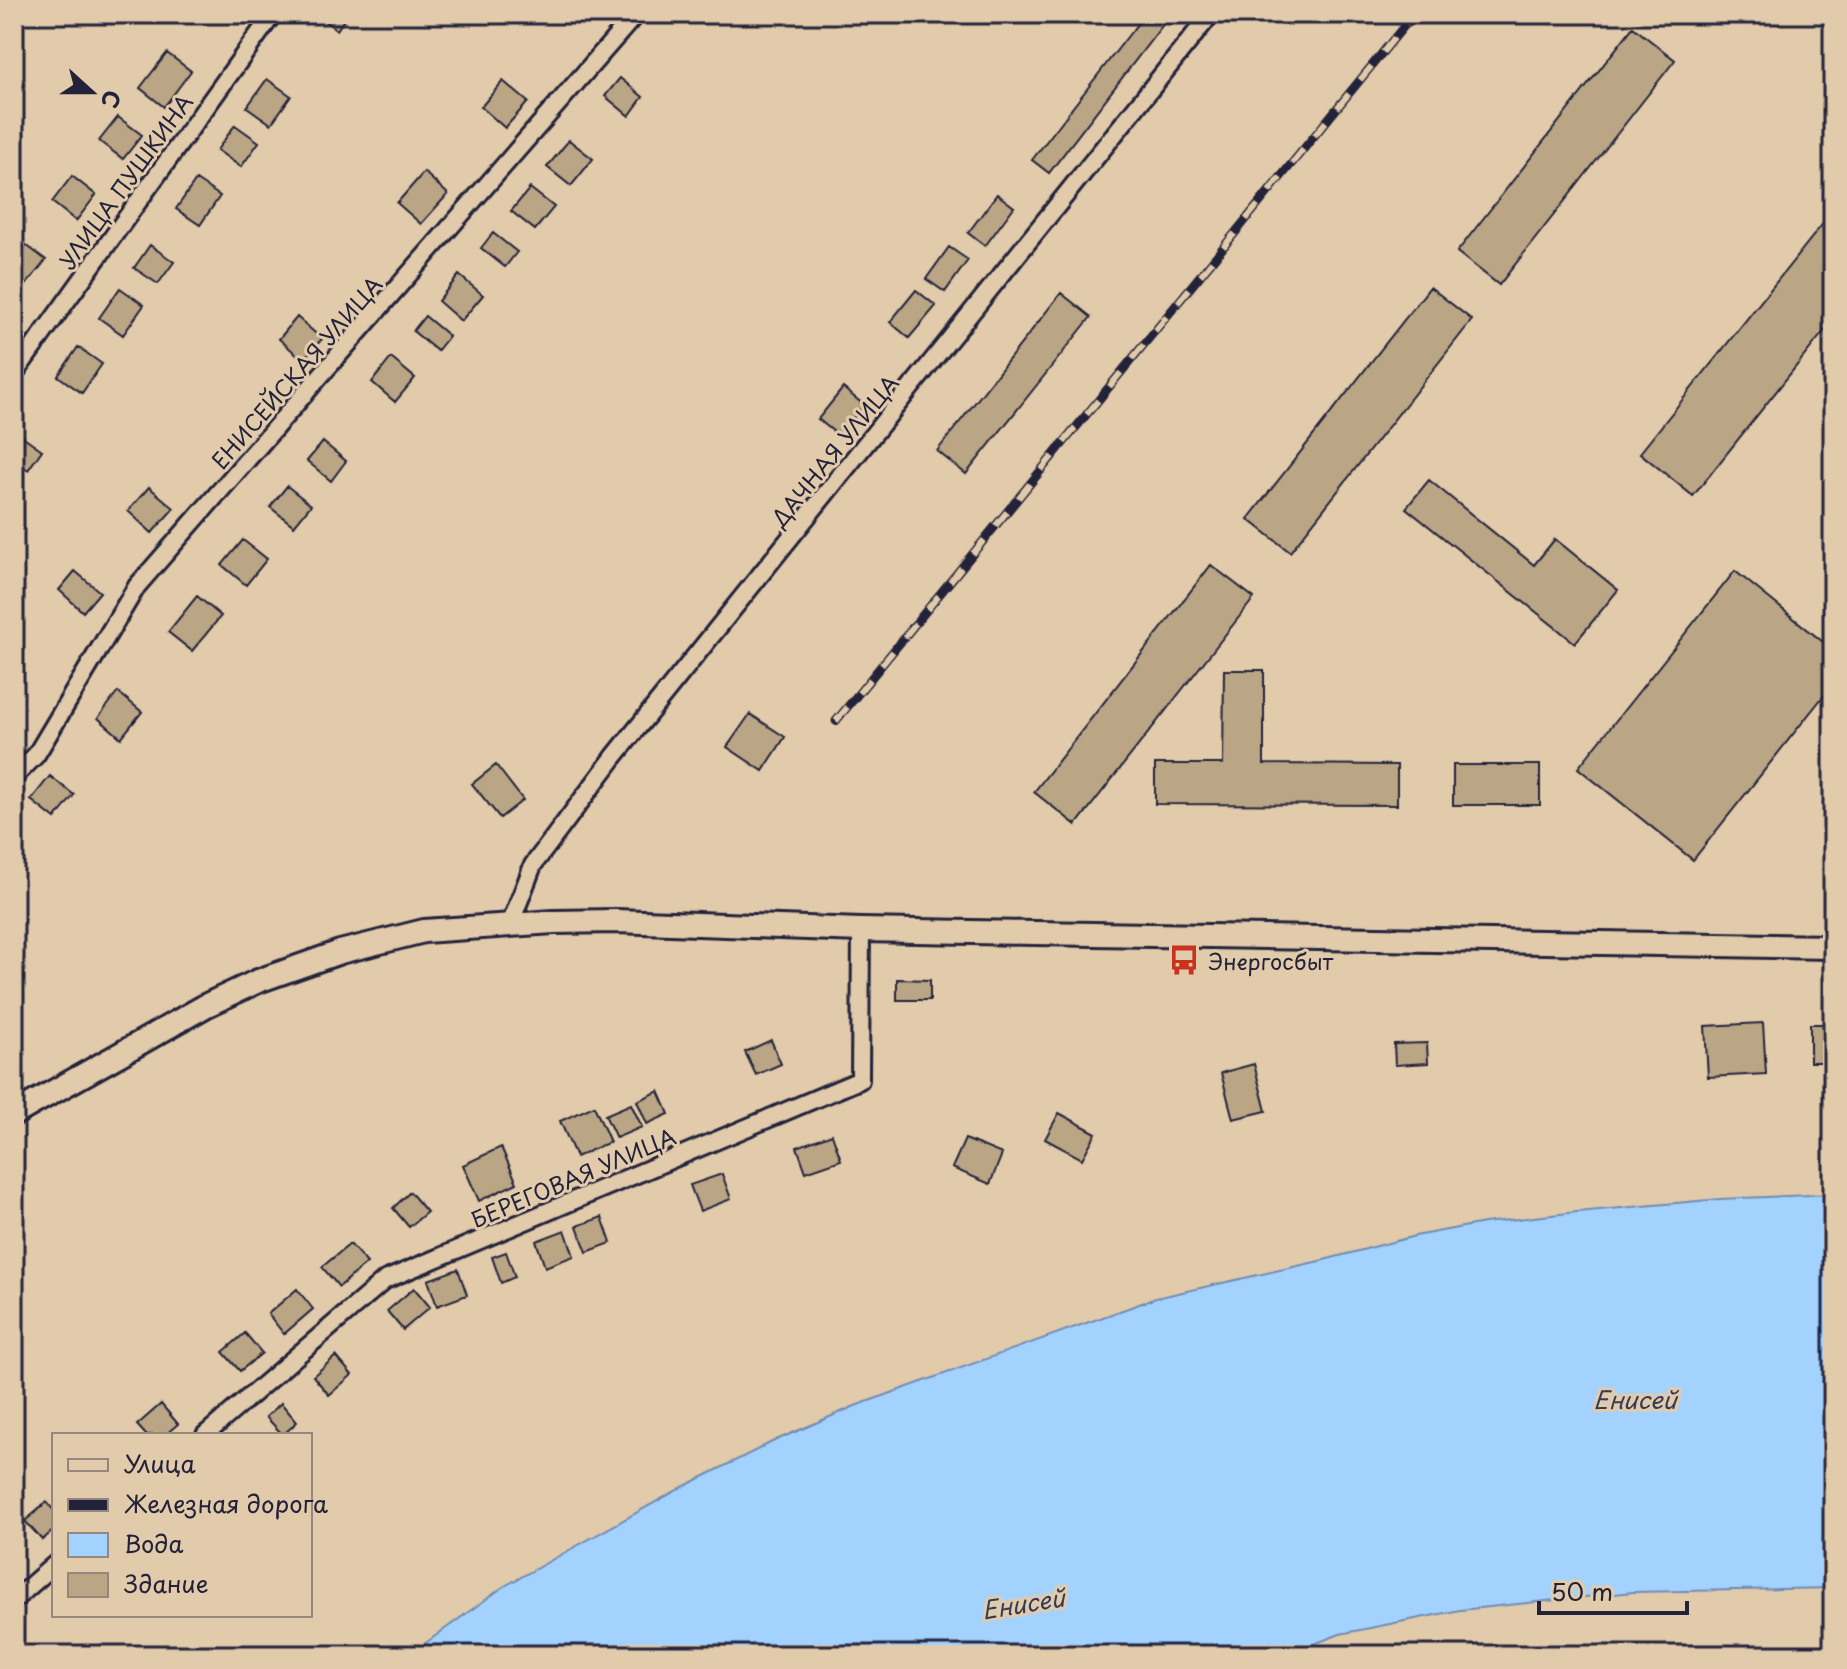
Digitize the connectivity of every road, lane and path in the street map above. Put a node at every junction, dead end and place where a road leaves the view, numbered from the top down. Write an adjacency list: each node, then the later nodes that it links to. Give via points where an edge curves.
1 (273, 14): 4 (street, УЛИЦА ПУШКИНА)
2 (636, 14): 5 (street, ЕНИСЕЙСКАЯ УЛИЦА, via 137,586 36,755)
3 (1211, 14): 6 (street, ДАЧНАЯ УЛИЦА, via 614,757 533,865)
4 (14, 374)
5 (14, 777)
6 (510, 925): 7 (main road, via 646,922); 9 (main road, via 424,931 340,952 258,981)
7 (861, 930): 8 (main road); 10 (street, БЕРЕГОВАЯ УЛИЦА, via 860,1080 385,1280)
8 (1833, 947)
9 (14, 1114)
10 (207, 1433)
11 (52, 1567): 12 (street)
12 (14, 1600)

